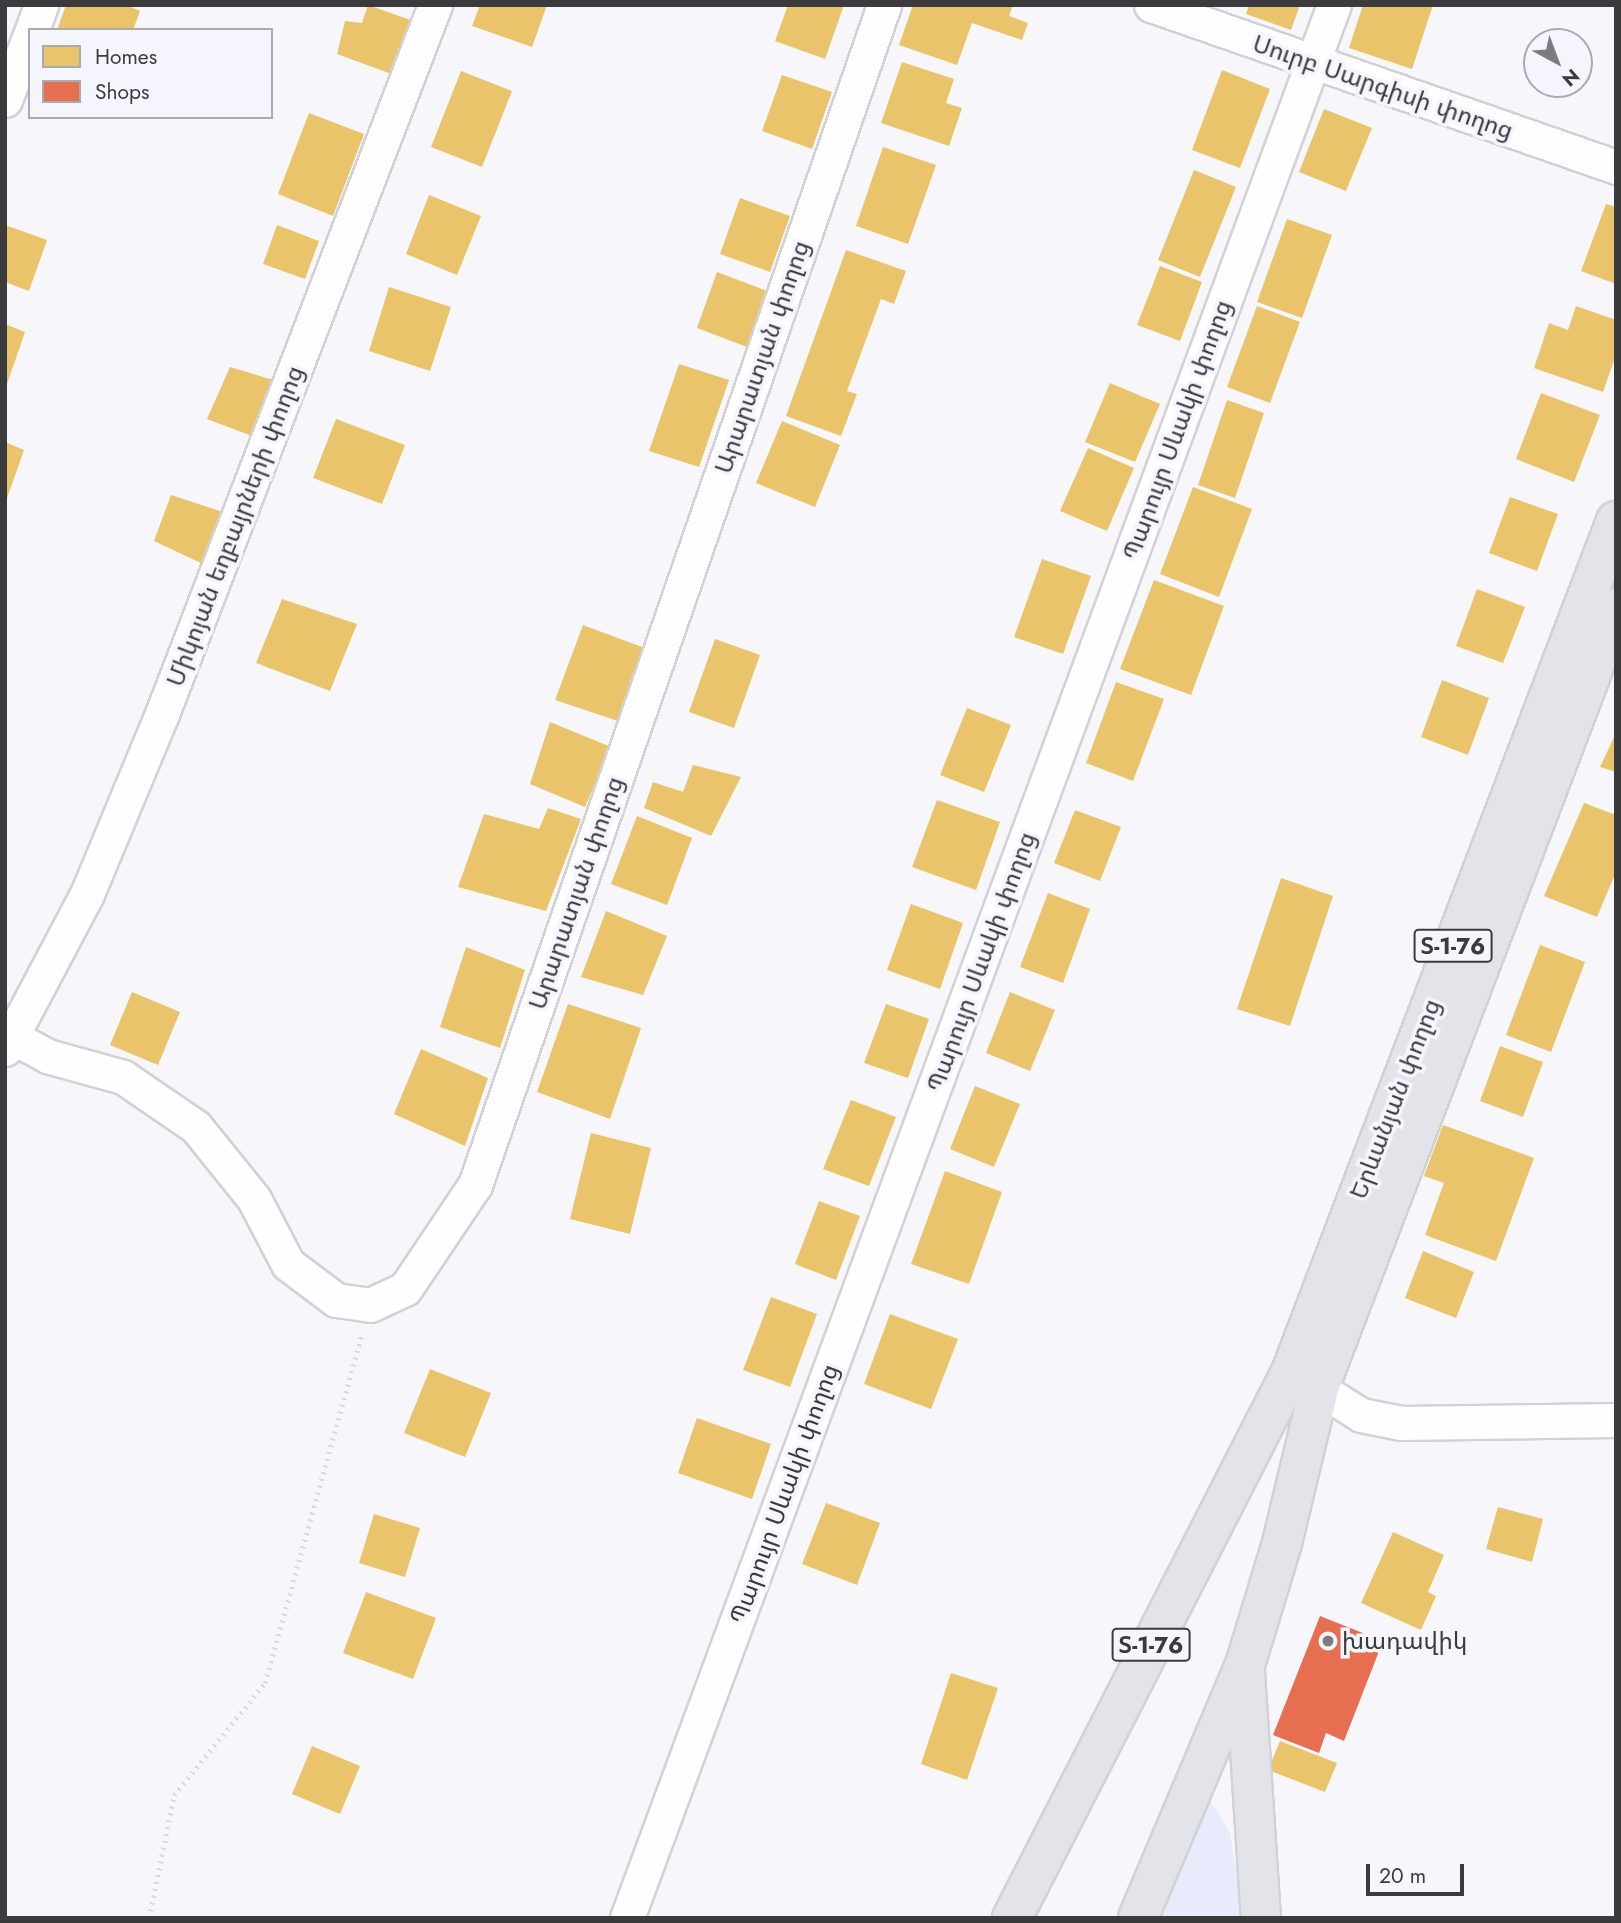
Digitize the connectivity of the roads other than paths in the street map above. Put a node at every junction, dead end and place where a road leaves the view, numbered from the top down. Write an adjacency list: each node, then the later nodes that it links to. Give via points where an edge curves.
1 (41, 5): 6 (street)
2 (435, 5): 13 (street, Միկոյան եղբայրների փողոց, via 162,714 87,894)
3 (884, 5): 13 (street, Արարատյան փողոց, via 475,1185 405,1289 370,1305 336,1300 288,1264 254,1199 197,1127 123,1077)
4 (1152, 5): 8 (street, Սուրբ Սարգիսի փողոց)
5 (1334, 5): 8 (street, Պարույր Սևակի փողոց)
6 (33, 28)
7 (28, 40): 9 (street)
8 (1312, 64): 10 (street, Սուրբ Սարգիսի փողոց); 17 (street, Պարույր Սևակի փողոց)
9 (5, 100)
10 (1616, 167)
11 (1616, 520): 14 (highway, Երևանյան փողոց / Տ-1-76)
12 (1616, 609): 14 (highway, Երևանյան փողոց / Տ-1-76)
13 (9, 1043)
14 (1305, 1379): 15 (street, via 1361,1415 1401,1423); 16 (highway, Տ-1-76, via 1282,1543); 18 (highway, Տ-1-76)
15 (1616, 1420)
16 (1245, 1665): 19 (highway, Տ-1-76); 20 (highway)
17 (627, 1918)
18 (1012, 1918)
19 (1138, 1918)
20 (1261, 1918)

